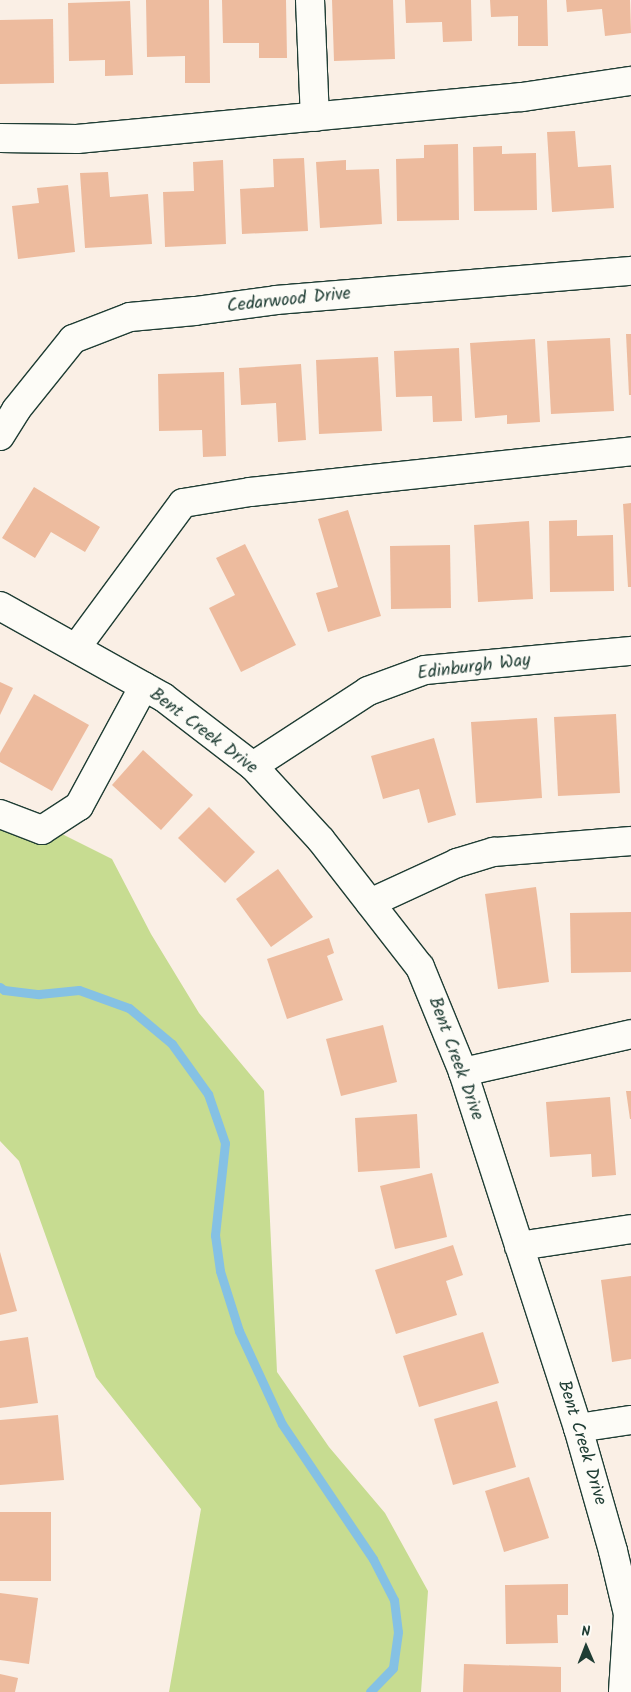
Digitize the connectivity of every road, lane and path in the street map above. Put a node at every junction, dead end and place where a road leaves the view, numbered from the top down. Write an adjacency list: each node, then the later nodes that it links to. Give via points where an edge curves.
1 (310, 0): 3 (street)
2 (631, 81): 3 (street, via 522,97)
3 (315, 116): 4 (street, via 77,139)
4 (0, 138)
5 (631, 271): 6 (street, Cedarwood Drive, via 276,300 130,317 73,339 16,410)
6 (0, 436)
7 (631, 451): 9 (street, via 250,492 183,503)
8 (0, 606): 9 (street, Bent Creek Drive)
9 (76, 648): 11 (street, Bent Creek Drive)
10 (631, 651): 12 (street, Edinburgh Way, via 425,670 368,691)
11 (144, 686): 12 (street, Bent Creek Drive); 13 (street, via 79,806 42,830)
12 (252, 766): 15 (street, Bent Creek Drive, via 320,840)
13 (0, 814)
14 (631, 841): 15 (street, via 494,852 457,863)
15 (370, 903): 17 (street, Bent Creek Drive, via 420,967)
16 (631, 1034): 17 (street)
17 (463, 1072): 19 (street, Bent Creek Drive)
18 (631, 1229): 19 (street)
19 (519, 1246): 21 (street, Bent Creek Drive)
20 (631, 1420): 21 (street)
21 (578, 1428): 22 (street, Bent Creek Drive)
22 (630, 1613): 23 (street, Bent Creek Drive)
23 (623, 1692)

